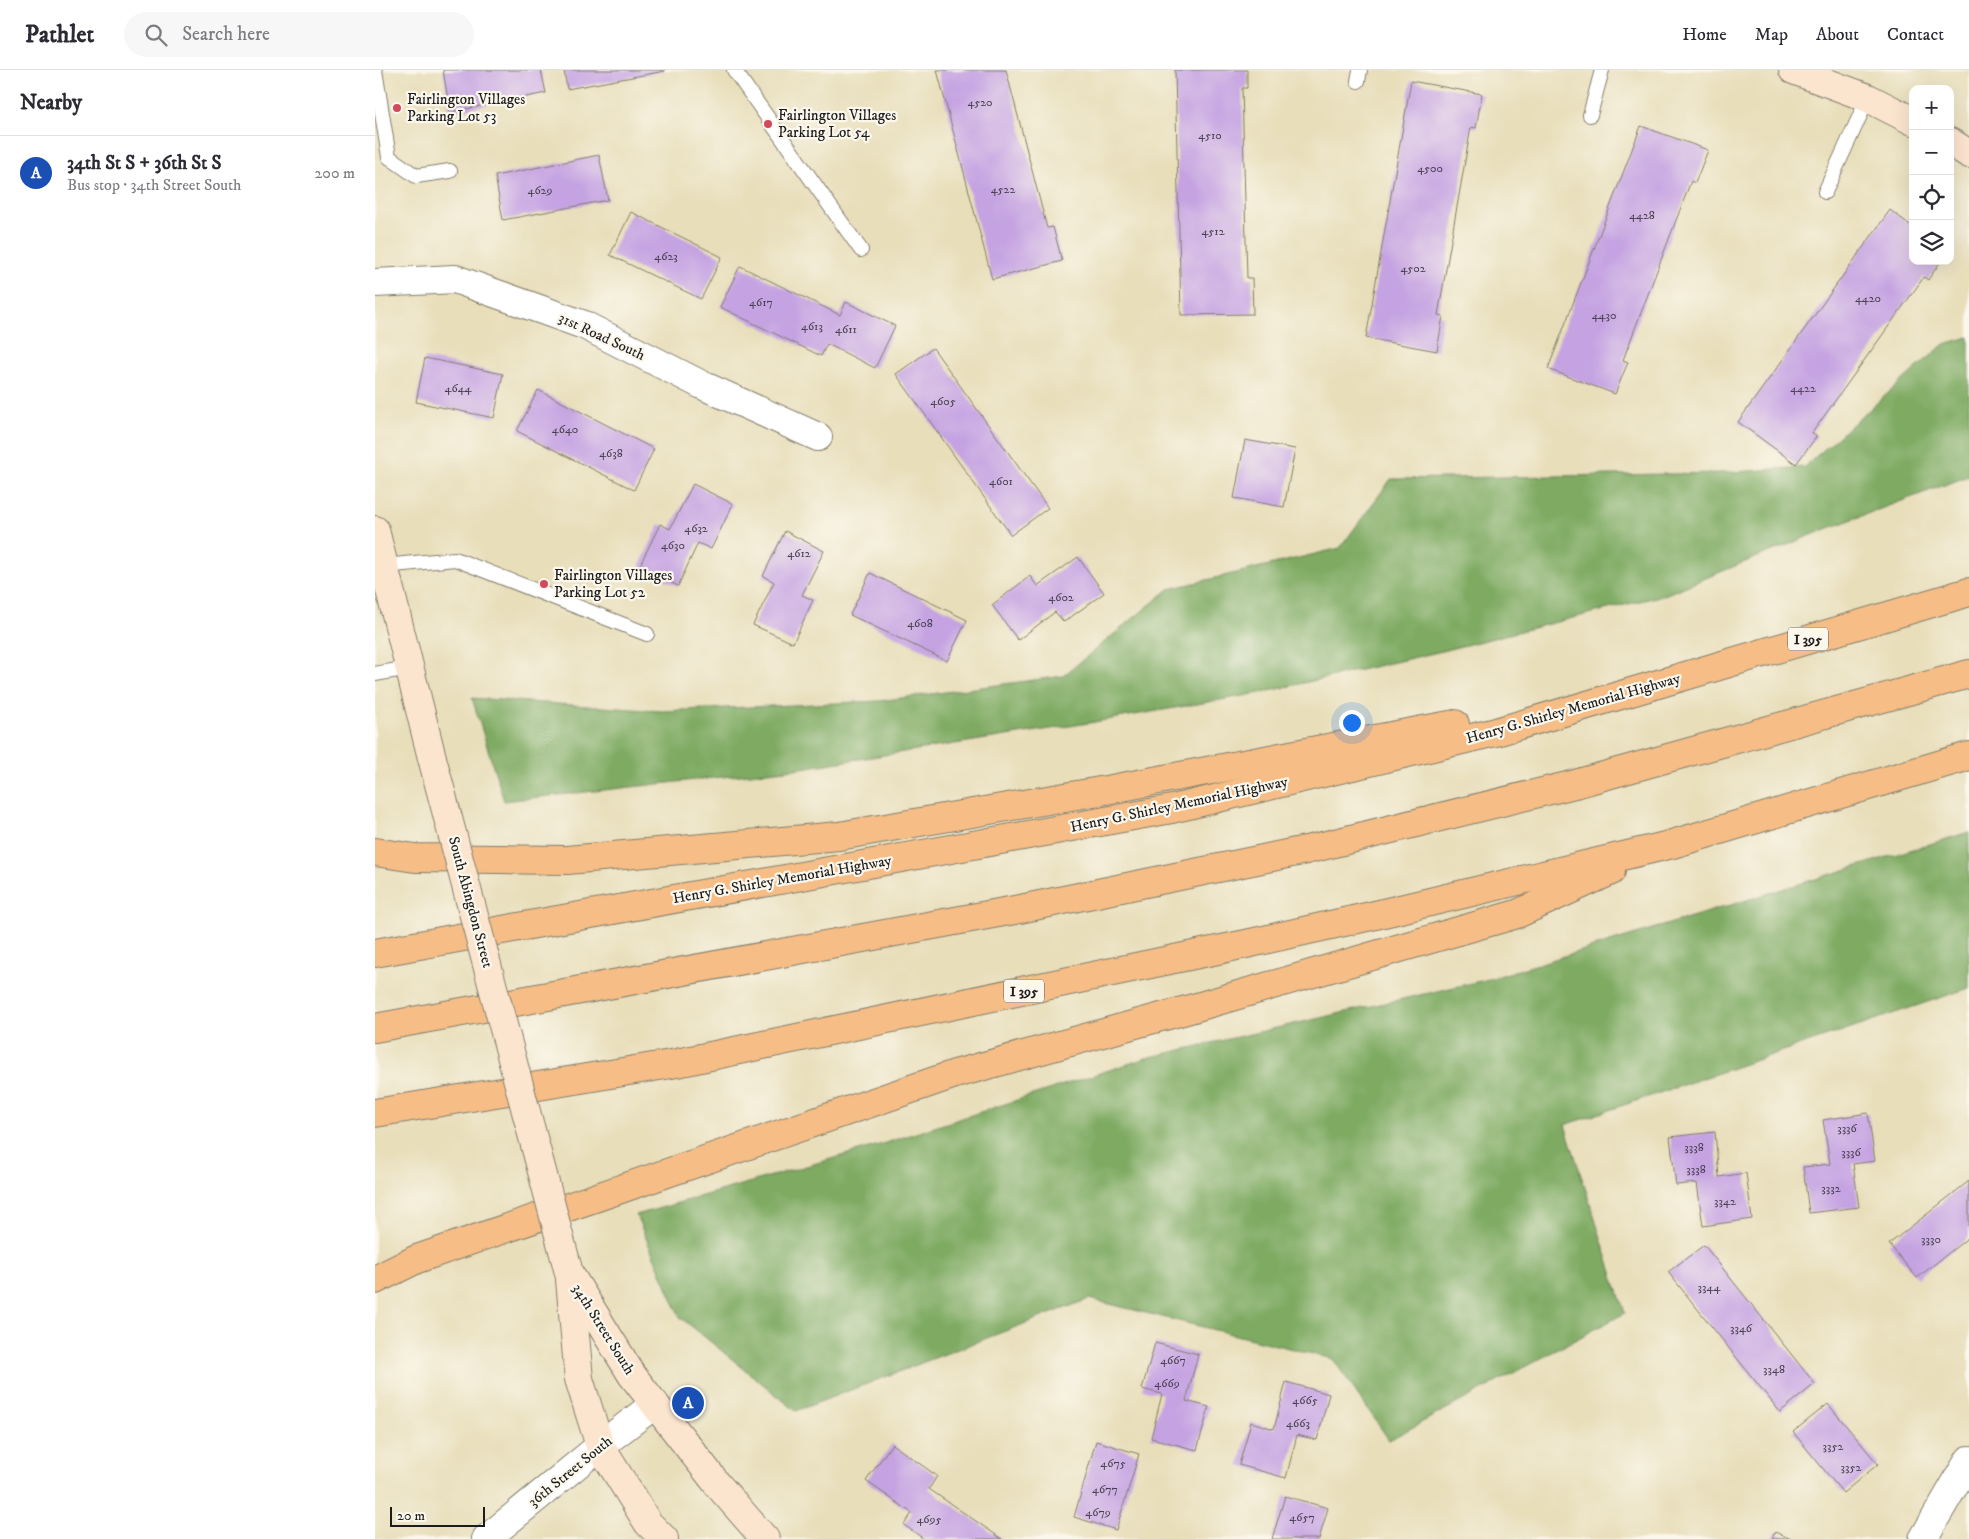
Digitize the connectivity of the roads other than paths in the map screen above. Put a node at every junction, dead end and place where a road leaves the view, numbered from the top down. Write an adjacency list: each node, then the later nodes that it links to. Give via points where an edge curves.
1 (375, 70): 10 (lane, via 389,157 416,176)
2 (734, 70): 12 (lane)
3 (1602, 70): 6 (lane)
4 (1793, 70): 5 (street)
5 (1868, 98): 7 (street); 11 (lane)
6 (1590, 115)
7 (1909, 119)
8 (1954, 145): 9 (street)
9 (1969, 154)
10 (450, 171)
11 (1825, 192)
12 (861, 250)
13 (375, 283): 14 (street, 31st Road South, via 455,279 584,325 702,385)
14 (818, 437)
15 (375, 530): 16 (street, South Abingdon Street)
16 (384, 566): 18 (lane, via 455,559); 19 (street, South Abingdon Street)
17 (1969, 592): 22 (highway, Henry G. Shirley Memorial Highway / I 395)
18 (647, 634)
19 (409, 668): 20 (lane); 29 (street, South Abingdon Street, bridge)
20 (375, 674)
21 (1969, 674): 27 (highway, via 1575,784 1306,850 991,915)
22 (1648, 687): 25 (highway, via 1106,790 839,836 567,860 415,858); 26 (highway, Henry G. Shirley Memorial Highway / I 395, via 1495,732 1172,809)
23 (1969, 756): 24 (highway, I 395)
24 (1669, 845): 28 (highway, I 395, via 1246,944 677,1063); 30 (highway, via 1517,914 955,1074 426,1256)
25 (375, 852)
26 (375, 953)
27 (375, 1028)
28 (375, 1113)
29 (569, 1273): 31 (street, 34th Street South, via 632,1375); 32 (street, 34th Street South, via 579,1379)
30 (375, 1280)
31 (655, 1404): 32 (street, 36th Street South); 36 (street, 34th Street South)
32 (600, 1446): 34 (street, 36th Street South); 35 (street, 34th Street South, via 648,1523)
33 (1969, 1460): 37 (street)
34 (486, 1539)
35 (664, 1539)
36 (765, 1539)
37 (1923, 1539)

